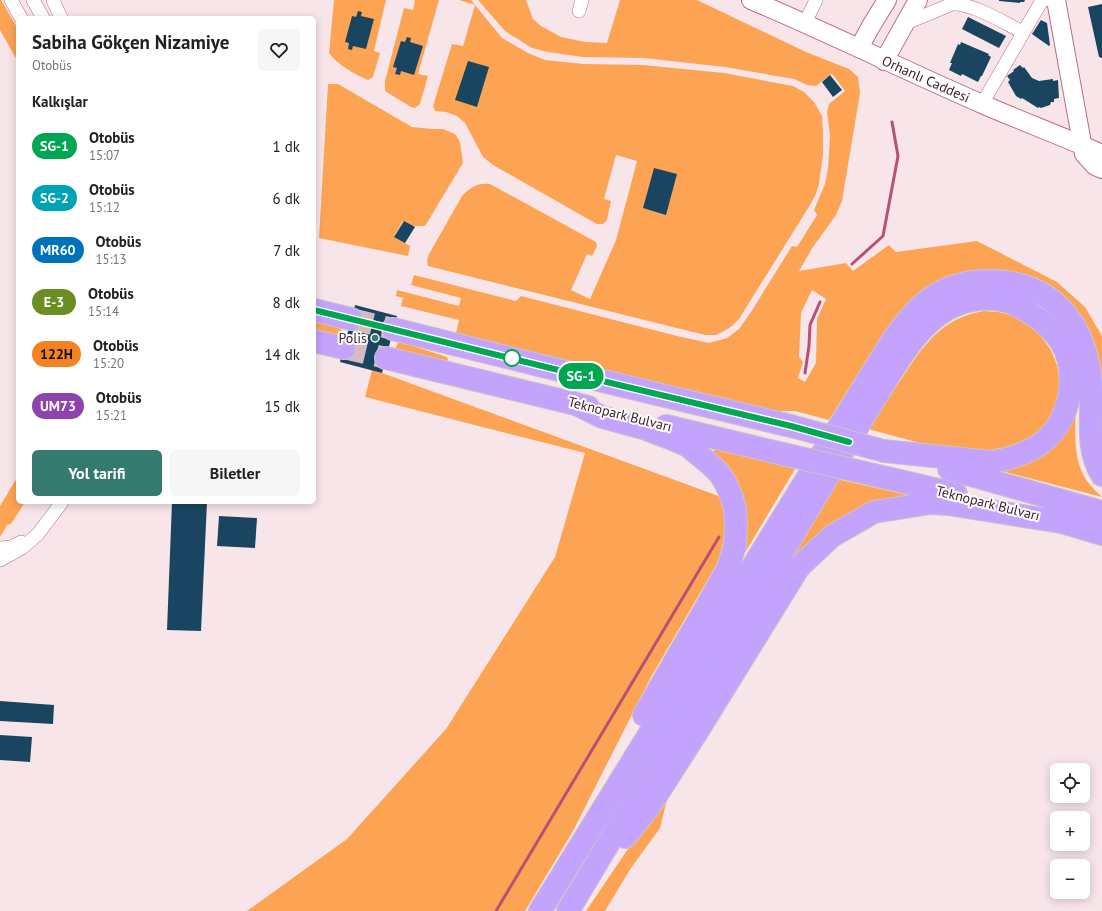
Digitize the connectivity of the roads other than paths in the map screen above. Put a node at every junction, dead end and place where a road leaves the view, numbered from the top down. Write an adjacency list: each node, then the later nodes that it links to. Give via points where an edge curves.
1 (11, 0): 11 (street)
2 (33, 0): 12 (street)
3 (53, 0): 13 (street)
4 (751, 0): 14 (street, Orhanlı Caddesi)
5 (816, 0): 14 (street)
6 (886, 0): 17 (street)
7 (918, 0): 15 (street)
8 (1045, 0): 16 (street, via 1041,2)
9 (1056, 0): 20 (street)
10 (950, 2): 15 (street); 16 (street, via 968,6)
11 (20, 16)
12 (42, 16)
13 (60, 16)
14 (805, 23): 17 (street, Orhanlı Caddesi)
15 (904, 24): 18 (street)
16 (1023, 32): 19 (street)
17 (859, 48): 18 (street, Orhanlı Caddesi)
18 (884, 61): 19 (street, Orhanlı Caddesi)
19 (982, 104): 20 (street, Orhanlı Caddesi)
20 (1082, 145): 21 (street, via 1084,154)
21 (1100, 163)
22 (316, 310): 23 (highway)
23 (351, 319)
24 (394, 329): 29 (highway, bridge)
25 (316, 341): 26 (highway)
26 (344, 348)
27 (386, 358): 28 (highway, Teknopark Bulvarı)
28 (574, 403): 33 (highway, Teknopark Bulvarı, bridge, via 975,498); 39 (highway, via 602,417 678,441 712,465 731,495 735,510 735,545 728,568 629,742)
29 (884, 451): 32 (highway, Teknopark Bulvarı); 40 (highway, via 990,462 1021,456 1045,441 1061,419 1071,383 1066,354 1054,332 1023,309 999,300 985,299 955,305 940,314 919,333 861,421)
30 (1102, 475): 39 (highway, via 1095,461 1090,439 1091,373 1075,327 1058,305 1028,287 991,281 948,288 926,301 903,325 888,347)
31 (60, 504): 34 (street)
32 (1102, 512)
33 (1061, 522): 35 (highway, Teknopark Bulvarı); 40 (highway, via 930,503 874,512 832,536 799,567 649,807)
34 (38, 534): 36 (street, via 11,547); 37 (street, via 16,548); 38 (street, via 22,548)
35 (1102, 534)
36 (0, 548)
37 (0, 554)
38 (0, 560)
39 (542, 909)
40 (568, 910)

